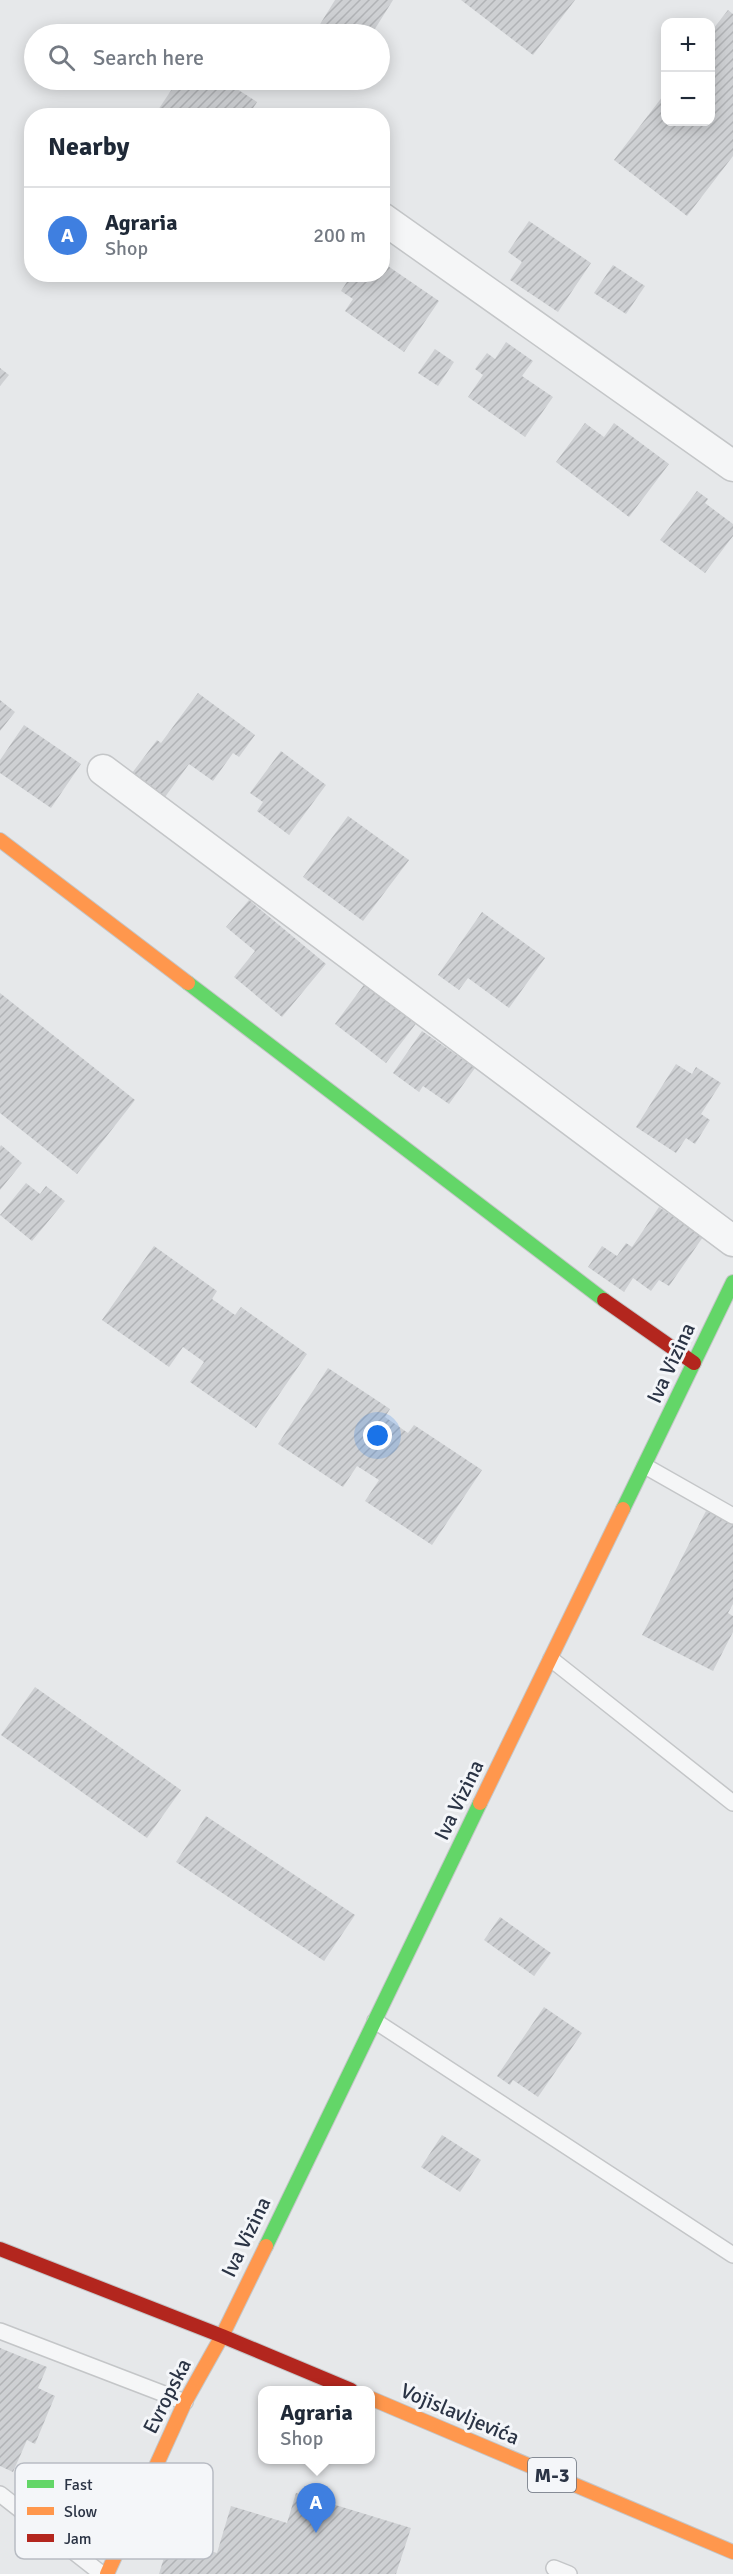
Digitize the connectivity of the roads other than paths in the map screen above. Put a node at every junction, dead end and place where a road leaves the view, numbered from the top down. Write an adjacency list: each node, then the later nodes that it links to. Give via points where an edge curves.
1 (390, 224): 2 (street)
2 (733, 466)
3 (103, 770): 5 (street)
4 (0, 840): 7 (street, via 620,1312)
5 (733, 1241)
6 (733, 1282): 7 (street, Iva Vizina)
7 (694, 1363): 8 (street, Iva Vizina)
8 (645, 1466): 9 (lane); 10 (street, Iva Vizina)
9 (733, 1516)
10 (550, 1659): 11 (lane); 12 (street, Iva Vizina)
11 (733, 1803)
12 (375, 2021): 14 (lane); 16 (street, Iva Vizina)
13 (0, 2249): 16 (street)
14 (733, 2255)
15 (0, 2331): 19 (lane)
16 (222, 2336): 17 (street); 19 (street, Evropska)
17 (339, 2386)
18 (375, 2400): 23 (street, Vojislavljevića / M-3)
19 (185, 2402): 20 (street, Evropska)
20 (156, 2463)
21 (0, 2494): 22 (lane)
22 (15, 2506)
23 (733, 2552)
24 (84, 2559): 27 (lane)
25 (111, 2559): 27 (street, Evropska)
26 (554, 2568): 28 (lane)
27 (104, 2574)
28 (569, 2574)

